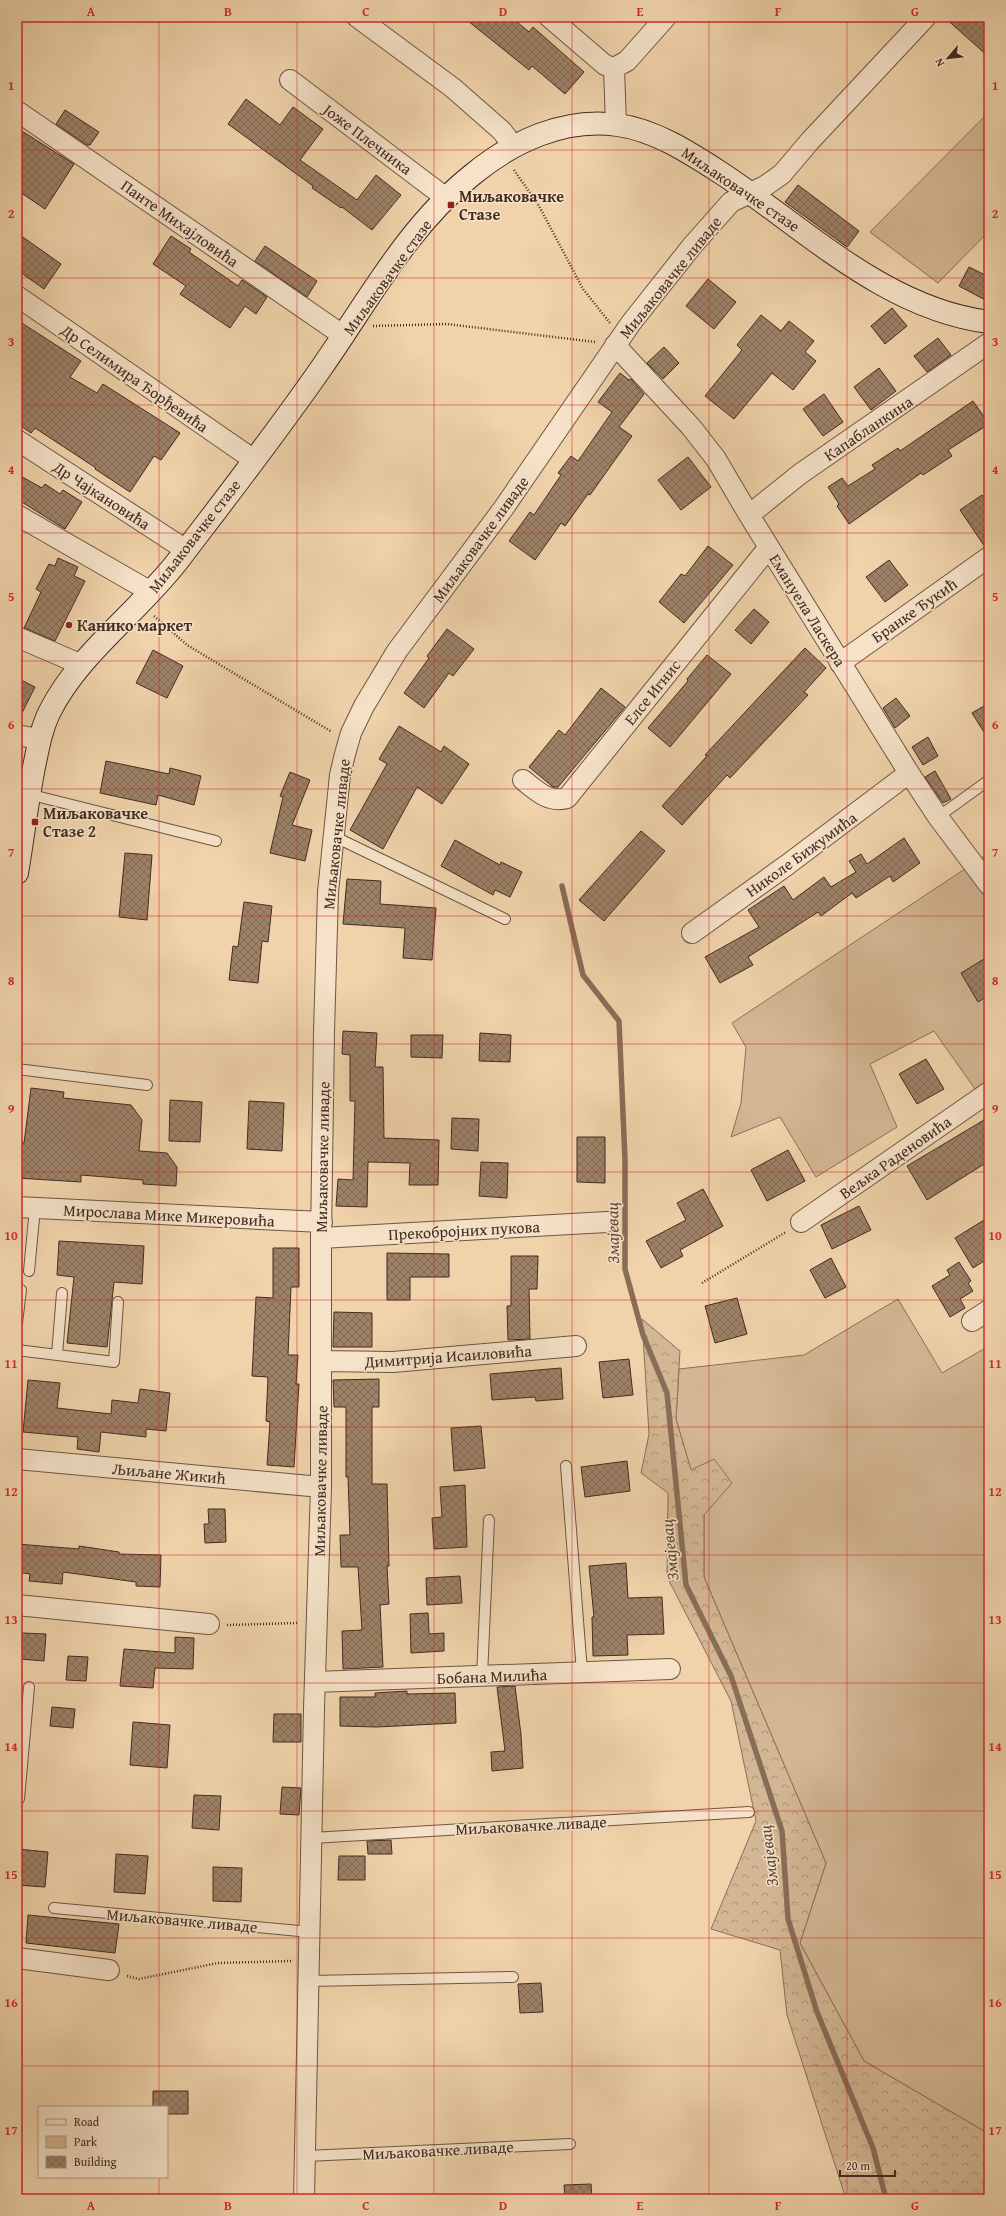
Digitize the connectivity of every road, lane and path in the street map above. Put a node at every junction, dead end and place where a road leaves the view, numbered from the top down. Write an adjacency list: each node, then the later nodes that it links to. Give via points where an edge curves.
1 (357, 17): 9 (street, via 453,88 502,131)
2 (549, 17): 5 (street, via 605,64)
3 (666, 17): 5 (street, via 627,61)
4 (926, 17): 10 (street, Миљаковачке ливаде, via 775,181)
5 (614, 68): 8 (street)
6 (290, 80): 11 (street, Јоже Плечника)
7 (17, 111): 14 (street, Панте Михајловића)
8 (616, 124): 9 (street, Миљаковачке стазе, via 598,123 550,131); 10 (street, Миљаковачке стазе, via 649,133 678,147)
9 (507, 149): 11 (street, Миљаковачке стазе); 15 (path, via 583,289)
10 (750, 192): 13 (street, Миљаковачке стазе, via 847,263 876,281 951,315); 15 (street, Миљаковачке ливаде, via 731,202 711,222)
11 (446, 198): 14 (street, Миљаковачке стазе, via 404,247)
12 (17, 296): 18 (street, Др Селимира Ђорђевића)
13 (989, 322)
14 (349, 328): 15 (path, via 446,324); 18 (street, Миљаковачке стазе)
15 (618, 341): 20 (street, Емануела Ласкера, via 706,444); 30 (street, Миљаковачке ливаде, via 503,509 396,651 364,706)
16 (989, 343): 20 (street, Капабланкина, via 800,474)
17 (17, 440): 22 (street, Др Чајкановића)
18 (254, 460): 22 (street, Миљаковачке стазе)
19 (17, 515): 24 (street)
20 (749, 515): 21 (street, Емануела Ласкера)
21 (769, 547): 26 (street, Емануела Ласкера); 32 (street, Елсе Игнис, via 567,798 546,798)
22 (186, 550): 24 (street, Миљаковачке стазе)
23 (989, 557): 26 (street, Бранке Ђукић)
24 (145, 598): 27 (street, Миљаковачке стазе); 30 (path, via 187,645)
25 (17, 637): 27 (street)
26 (840, 663): 31 (street, Емануела Ласкера)
27 (82, 666): 29 (street, Миљаковачке стазе, via 52,707)
28 (17, 735): 29 (street)
29 (39, 739): 34 (street, Миљаковачке стазе)
30 (348, 742): 36 (street, Миљаковачке ливаде, via 340,775)
31 (910, 772): 35 (street, Емануела Ласкера); 41 (street, Николе Бижумића)
32 (523, 780)
33 (989, 780): 35 (lane)
34 (28, 794): 37 (lane); 38 (street, Миљаковачке стазе)
35 (938, 817): 39 (street, Емануела Ласкера)
36 (333, 836): 40 (lane); 48 (street, Миљаковачке ливаде, via 328,892)
37 (216, 841)
38 (17, 873)
39 (989, 885)
40 (505, 919)
41 (692, 933)
42 (17, 1069): 43 (lane)
43 (147, 1085)
44 (989, 1092): 47 (street, Вељка Раденовића)
45 (26, 1207): 48 (street, Мирослава Мике Микеровића); 49 (lane)
46 (607, 1222): 48 (street, Прекобројних пукова)
47 (802, 1222): 50 (path)
48 (321, 1230): 60 (street, Миљаковачке ливаде)
49 (29, 1271)
50 (702, 1283)
51 (21, 1290): 56 (lane)
52 (62, 1293): 59 (lane)
53 (118, 1302): 59 (lane, via 114,1362)
54 (989, 1310): 55 (street)
55 (972, 1321)
56 (17, 1323)
57 (576, 1346): 60 (street, Димитрија Исаиловића, via 393,1362)
58 (17, 1350): 59 (lane)
59 (57, 1355)
60 (321, 1361): 63 (street, Миљаковачке ливаде)
61 (17, 1459): 63 (street, Љиљане Жикић)
62 (566, 1466): 69 (lane)
63 (321, 1487): 67 (street, Миљаковачке ливаде)
64 (490, 1520): 70 (lane)
65 (17, 1605): 66 (street)
66 (209, 1624): 67 (path)
67 (316, 1624): 71 (street, Миљаковачке ливаде)
68 (670, 1669): 69 (street, Бобана Милића)
69 (582, 1672): 70 (street, Бобана Милића)
70 (482, 1676): 71 (street, Бобана Милића)
71 (315, 1682): 75 (street, Миљаковачке ливаде)
72 (29, 1687): 73 (lane)
73 (17, 1800)
74 (749, 1812): 75 (lane, Миљаковачке ливаде)
75 (312, 1838): 77 (street, Миљаковачке ливаде)
76 (54, 1908): 77 (lane, Миљаковачке ливаде)
77 (310, 1932): 79 (street, Миљаковачке ливаде)
78 (17, 1958): 80 (street)
79 (310, 1960): 80 (path, via 218,1963 139,1979); 82 (street, Миљаковачке ливаде)
80 (108, 1970)
81 (513, 1977): 82 (lane)
82 (310, 1981): 84 (street, Миљаковачке ливаде)
83 (570, 2144): 84 (lane, Миљаковачке ливаде)
84 (306, 2156): 85 (street, Миљаковачке ливаде)
85 (304, 2199)

